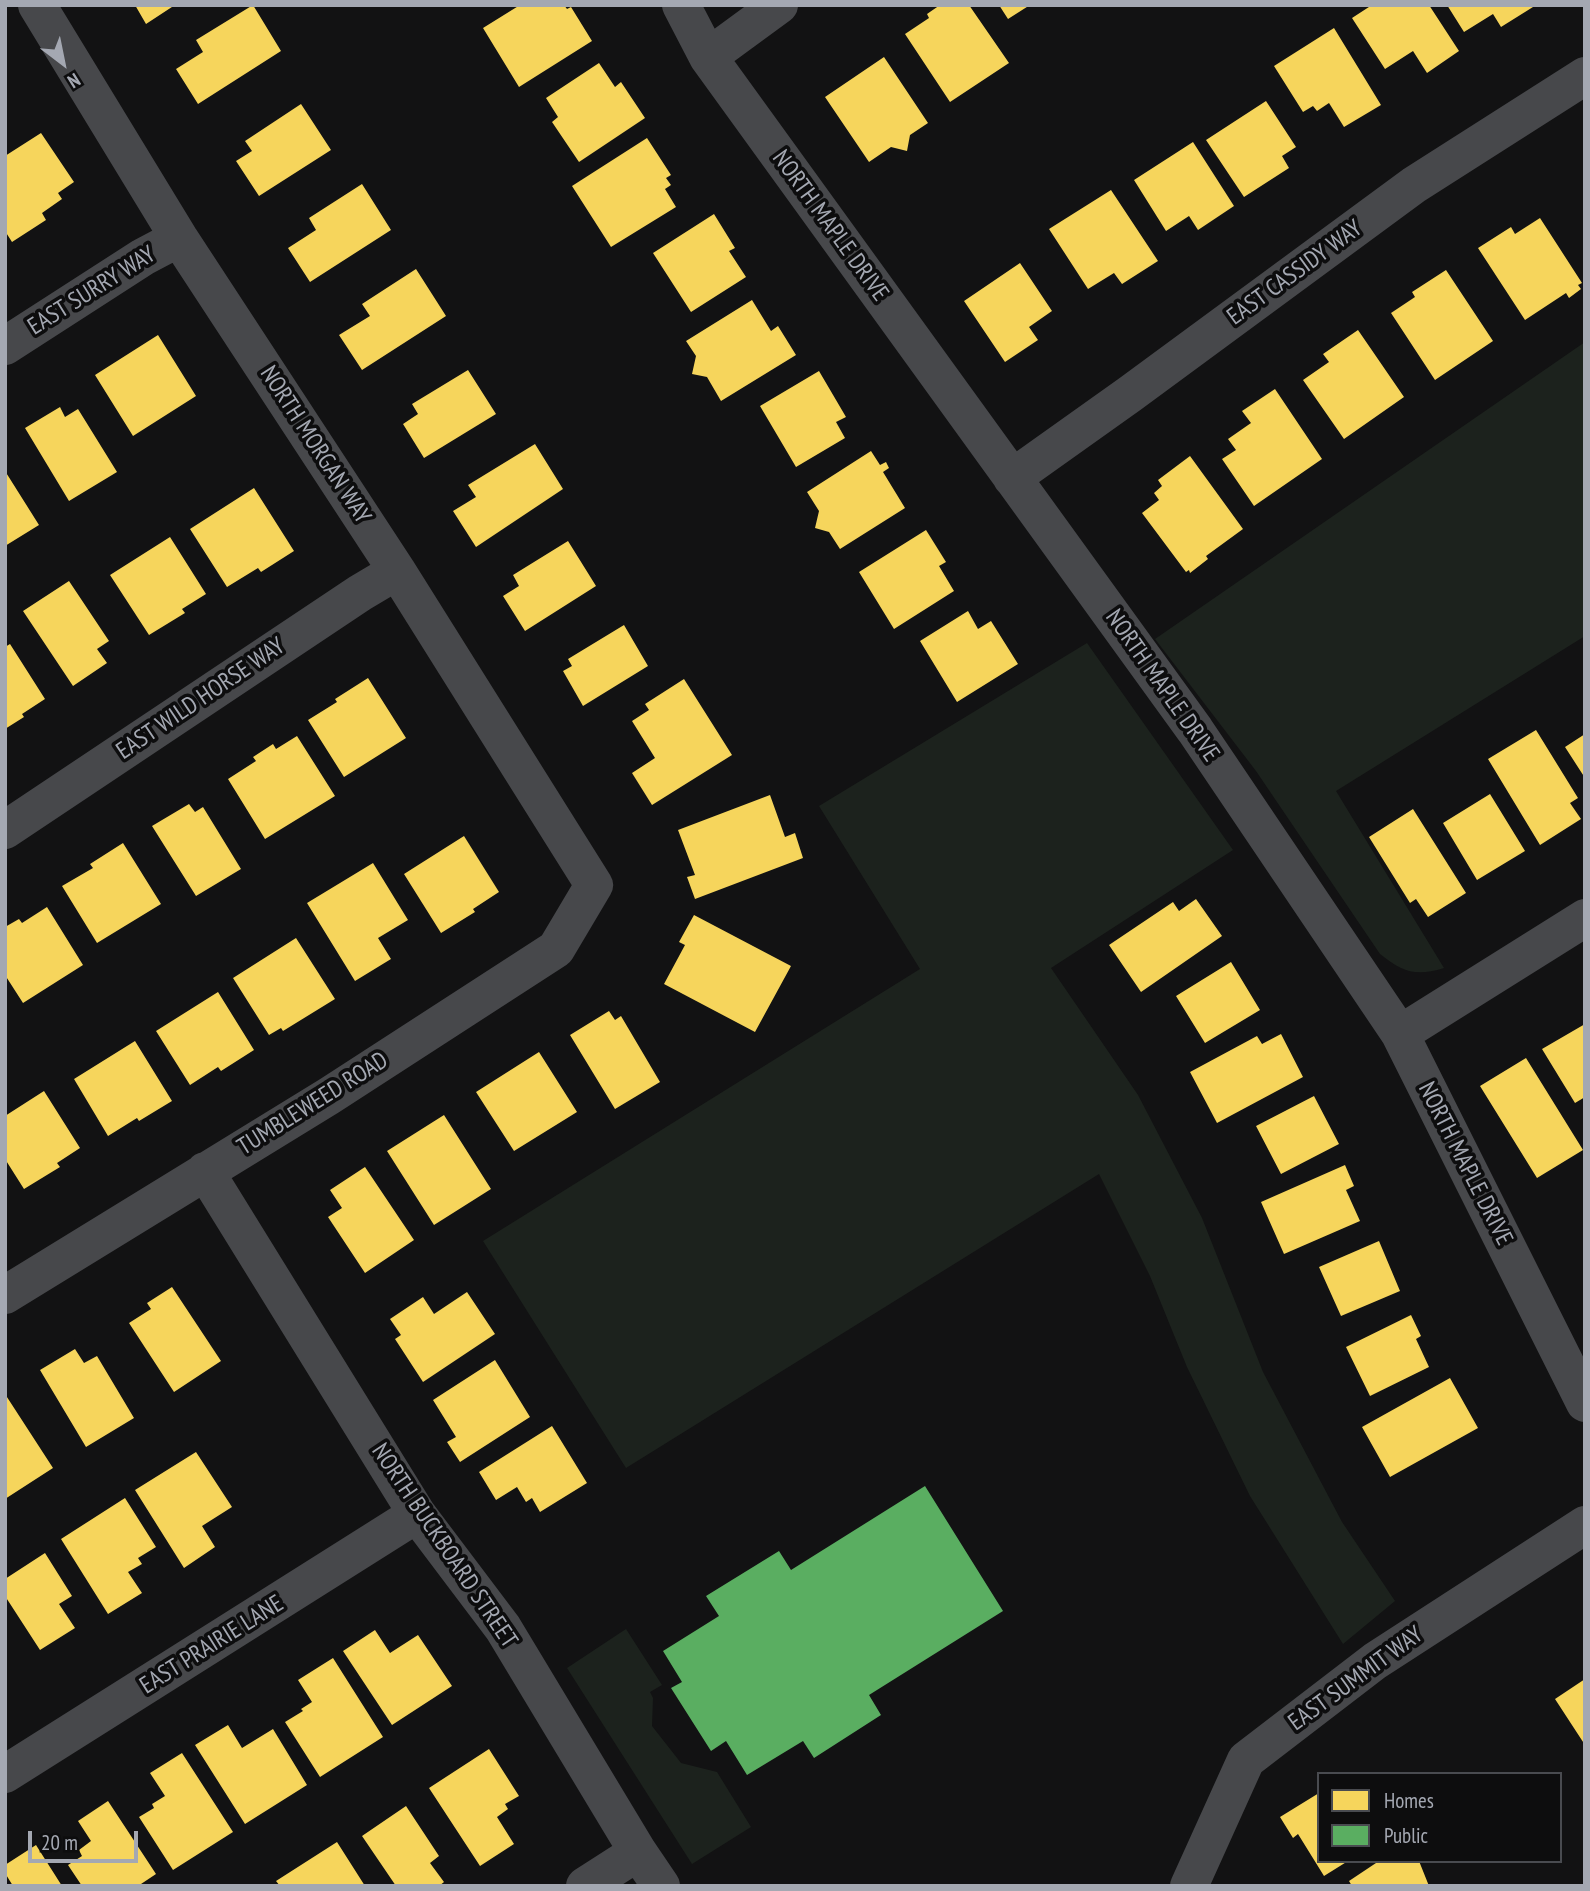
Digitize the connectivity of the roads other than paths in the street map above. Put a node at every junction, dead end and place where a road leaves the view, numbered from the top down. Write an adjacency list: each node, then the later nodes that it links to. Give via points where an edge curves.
1 (37, 5): 6 (street, NORTH MORGAN WAY)
2 (681, 5): 4 (street, NORTH MAPLE DRIVE)
3 (779, 5): 4 (street)
4 (708, 57): 8 (street, NORTH MAPLE DRIVE)
5 (1585, 76): 8 (street, EAST CASSIDY WAY, via 1414,185)
6 (179, 238): 7 (street, EAST SURRY WAY); 9 (street, NORTH MORGAN WAY)
7 (5, 346)
8 (1012, 478): 13 (street, NORTH MAPLE DRIVE, via 1195,730)
9 (397, 571): 10 (street, EAST WILD HORSE WAY); 11 (street, NORTH MORGAN WAY)
10 (5, 830)
11 (594, 885): 14 (street, TUMBLEWEED ROAD, via 556,949)
12 (1585, 918): 13 (street)
13 (1400, 1034): 16 (street, NORTH MAPLE DRIVE)
14 (205, 1171): 15 (street, TUMBLEWEED ROAD); 17 (street, NORTH BUCKBOARD STREET)
15 (5, 1295)
16 (1585, 1403)
17 (417, 1514): 19 (street, EAST PRAIRIE LANE); 20 (street, NORTH BUCKBOARD STREET, via 503,1628)
18 (1585, 1525): 23 (street, EAST SUMMIT WAY, via 1375,1661 1246,1760)
19 (5, 1774)
20 (638, 1852): 21 (street); 22 (street, NORTH BUCKBOARD STREET)
21 (585, 1886)
22 (661, 1886)
23 (1189, 1886)

